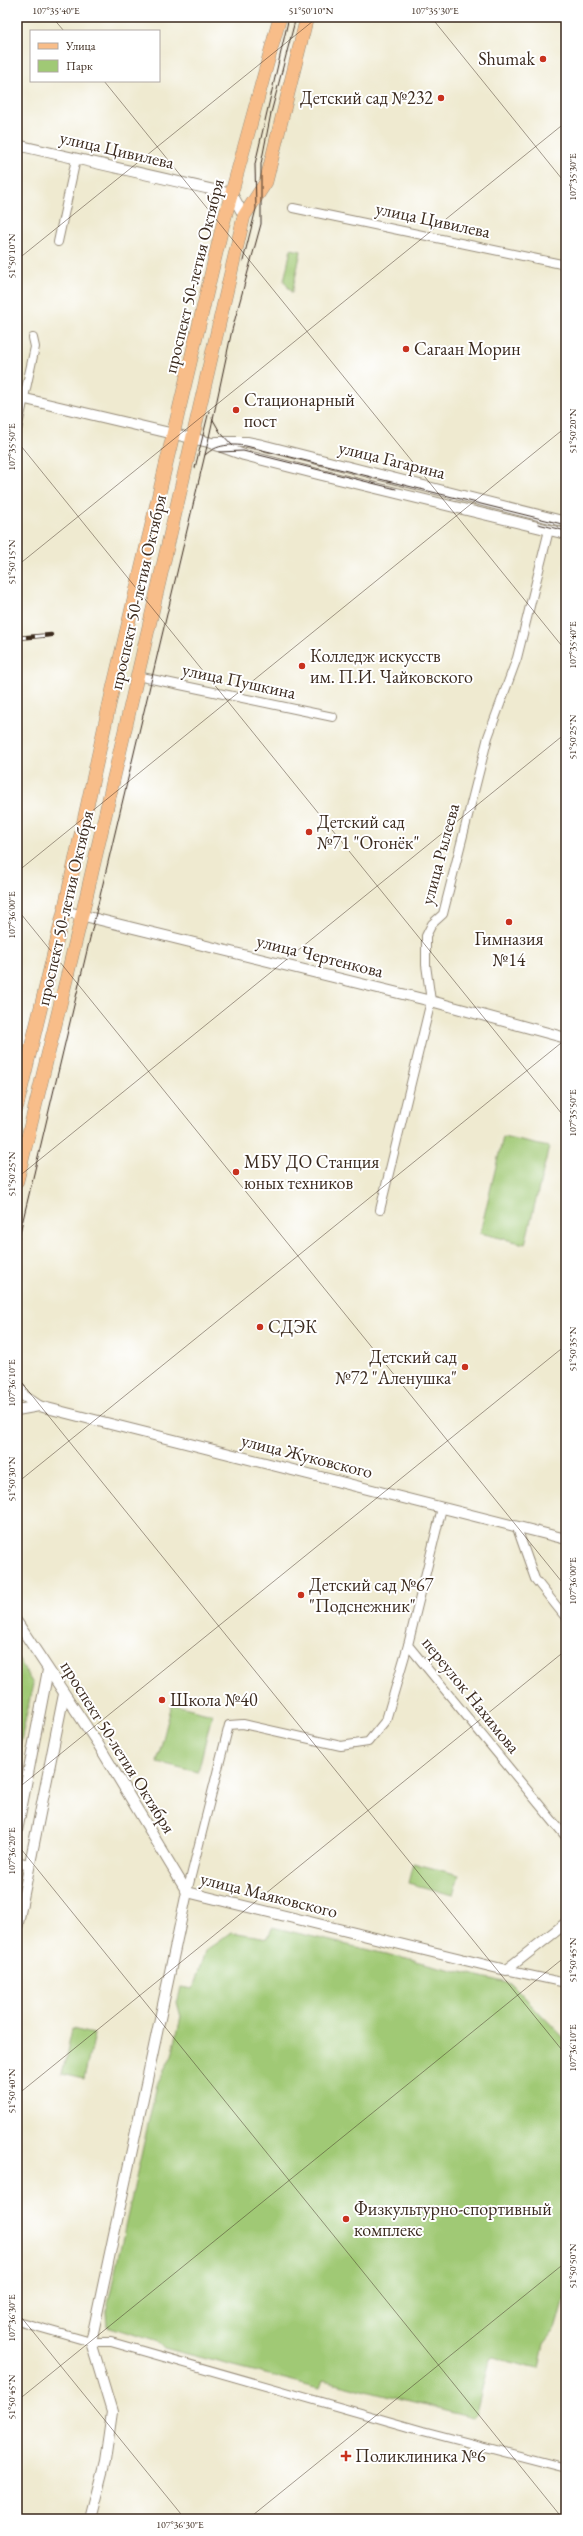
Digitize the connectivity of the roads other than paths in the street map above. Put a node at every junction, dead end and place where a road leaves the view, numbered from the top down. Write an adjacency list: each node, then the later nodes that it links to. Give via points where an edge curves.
1 (280, 17): 5 (main road, проспект 50-летия Октября)
2 (307, 17): 7 (main road, проспект 50-летия Октября, via 266,182)
3 (17, 145): 4 (street, улица Цивилева)
4 (76, 159): 5 (street, улица Цивилева); 8 (street)
5 (232, 194): 7 (street); 13 (main road, проспект 50-летия Октября)
6 (293, 208): 9 (street, улица Цивилева)
7 (244, 216): 14 (main road, проспект 50-летия Октября)
8 (58, 242)
9 (566, 265)
10 (33, 338): 11 (street, via 35,347)
11 (20, 398): 12 (street); 13 (street)
12 (17, 430)
13 (174, 435): 14 (street); 21 (main road, проспект 50-летия Октября, via 113,688)
14 (192, 439): 15 (street); 19 (main road, проспект 50-летия Октября)
15 (208, 442): 16 (street, улица Гагарина, via 247,442 262,445); 17 (street, улица Гагарина, via 244,455)
16 (566, 522)
17 (549, 530): 18 (street, улица Гагарина); 23 (street, улица Рылеева, via 517,658 488,737 443,914 432,924 426,936 426,965)
18 (566, 534)
19 (137, 676): 20 (street, улица Пушкина); 22 (main road, проспект 50-летия Октября)
20 (333, 717)
21 (64, 911): 22 (street, улица Чертенкова); 25 (main road, проспект 50-летия Октября)
22 (82, 915): 23 (street, улица Чертенкова); 26 (main road, проспект 50-летия Октября)
23 (431, 1001): 24 (street, улица Чертенкова); 27 (street, улица Рылеева)
24 (566, 1038)
25 (17, 1106)
26 (17, 1181)
27 (380, 1210)
28 (17, 1384): 29 (street, via 24,1396)
29 (39, 1406): 30 (street); 31 (street, улица Жуковского)
30 (17, 1410)
31 (442, 1508): 32 (street, улица Жуковского); 36 (street, переулок Нахимова)
32 (517, 1528): 33 (street, улица Жуковского); 34 (street, via 535,1579)
33 (566, 1539)
34 (566, 1618)
35 (17, 1622): 37 (street, проспект 50-летия Октября)
36 (408, 1645): 42 (street, переулок Нахимова); 45 (street, улица Маяковского, via 386,1720 368,1742 341,1746 243,1724 229,1725)
37 (48, 1670): 38 (street, проспект 50-летия Октября); 39 (street)
38 (64, 1694): 40 (street); 45 (street, проспект 50-летия Октября, via 98,1744)
39 (31, 1761): 40 (street); 41 (street)
40 (48, 1765): 44 (street)
41 (17, 1831)
42 (566, 1837)
43 (17, 1862): 44 (street)
44 (29, 1865): 47 (street)
45 (188, 1892): 48 (street, улица Маяковского); 51 (street)
46 (566, 1923): 48 (street)
47 (17, 1928)
48 (506, 1970): 49 (street, улица Маяковского)
49 (566, 1983)
50 (17, 2321): 51 (street)
51 (91, 2342): 52 (street, via 111,2342 423,2431); 53 (street, via 112,2412 105,2461)
52 (566, 2468)
53 (90, 2519)

